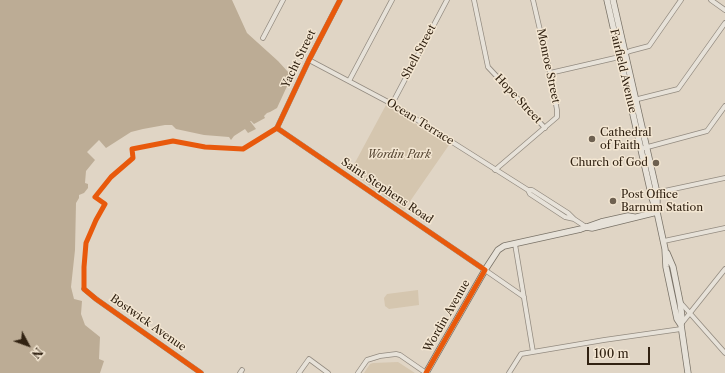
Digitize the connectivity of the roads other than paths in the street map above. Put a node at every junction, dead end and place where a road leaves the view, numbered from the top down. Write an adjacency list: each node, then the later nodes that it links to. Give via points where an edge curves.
1 (283, 0): 13 (street)
2 (340, 0): 15 (street, Yacht Street)
3 (392, 0): 17 (street)
4 (447, 0): 19 (street, Shell Street)
5 (474, 0): 22 (street, Hope Street, via 488,67)
6 (533, 0): 16 (street, Monroe Street)
7 (607, 0): 14 (main road, Fairfield Avenue)
8 (613, 0): 14 (main road, Fairfield Avenue)
9 (682, 0): 14 (street, via 649,46)
10 (711, 0): 11 (street)
11 (725, 10)
12 (725, 23): 18 (street, via 678,89)
13 (263, 38)
14 (622, 54): 16 (street); 18 (main road, Fairfield Avenue)
15 (308, 60): 17 (street, Ocean Terrace); 21 (street, Yacht Street)
16 (550, 73): 22 (street, Monroe Street, via 557,117)
17 (349, 82): 19 (street, Ocean Terrace)
18 (633, 100): 23 (main road, Fairfield Avenue)
19 (392, 104): 24 (street, Ocean Terrace)
20 (725, 106): 23 (street, via 707,131)
21 (277, 128): 34 (street, Saint Stephens Road)
22 (545, 128): 24 (street)
23 (643, 148): 26 (main road, Fairfield Avenue)
24 (495, 170): 28 (street, Ocean Terrace, via 565,217 574,219)
25 (725, 178): 26 (street)
26 (654, 194): 27 (main road, Fairfield Avenue)
27 (657, 212): 28 (main road, Wordin Avenue, via 628,216); 30 (main road, Fairfield Avenue)
28 (586, 227): 31 (main road, Wordin Avenue)
29 (725, 228): 30 (street)
30 (664, 241): 32 (main road, Fairfield Avenue)
31 (515, 244): 34 (main road, Wordin Avenue, via 498,250); 36 (street)
32 (665, 249): 37 (main road, Fairfield Avenue, via 673,267); 39 (main road, Fairfield Avenue, via 666,267)
33 (725, 269): 38 (street)
34 (485, 270): 36 (street, Saint Stephens Road); 46 (main road, Wordin Avenue)
35 (84, 289): 42 (street, Bostwick Avenue)
36 (524, 297): 40 (street)
37 (680, 302): 38 (street); 39 (main road, Fairfield Avenue)
38 (690, 314): 39 (street); 41 (street)
39 (681, 327): 40 (street); 48 (main road, Fairfield Avenue)
40 (533, 352): 47 (street, via 521,354)
41 (725, 353)
42 (201, 373)
43 (299, 373): 44 (street, via 309,359)
44 (328, 373)
45 (358, 373): 46 (street, via 367,360 396,354)
46 (426, 373)
47 (509, 373)
48 (688, 373)

